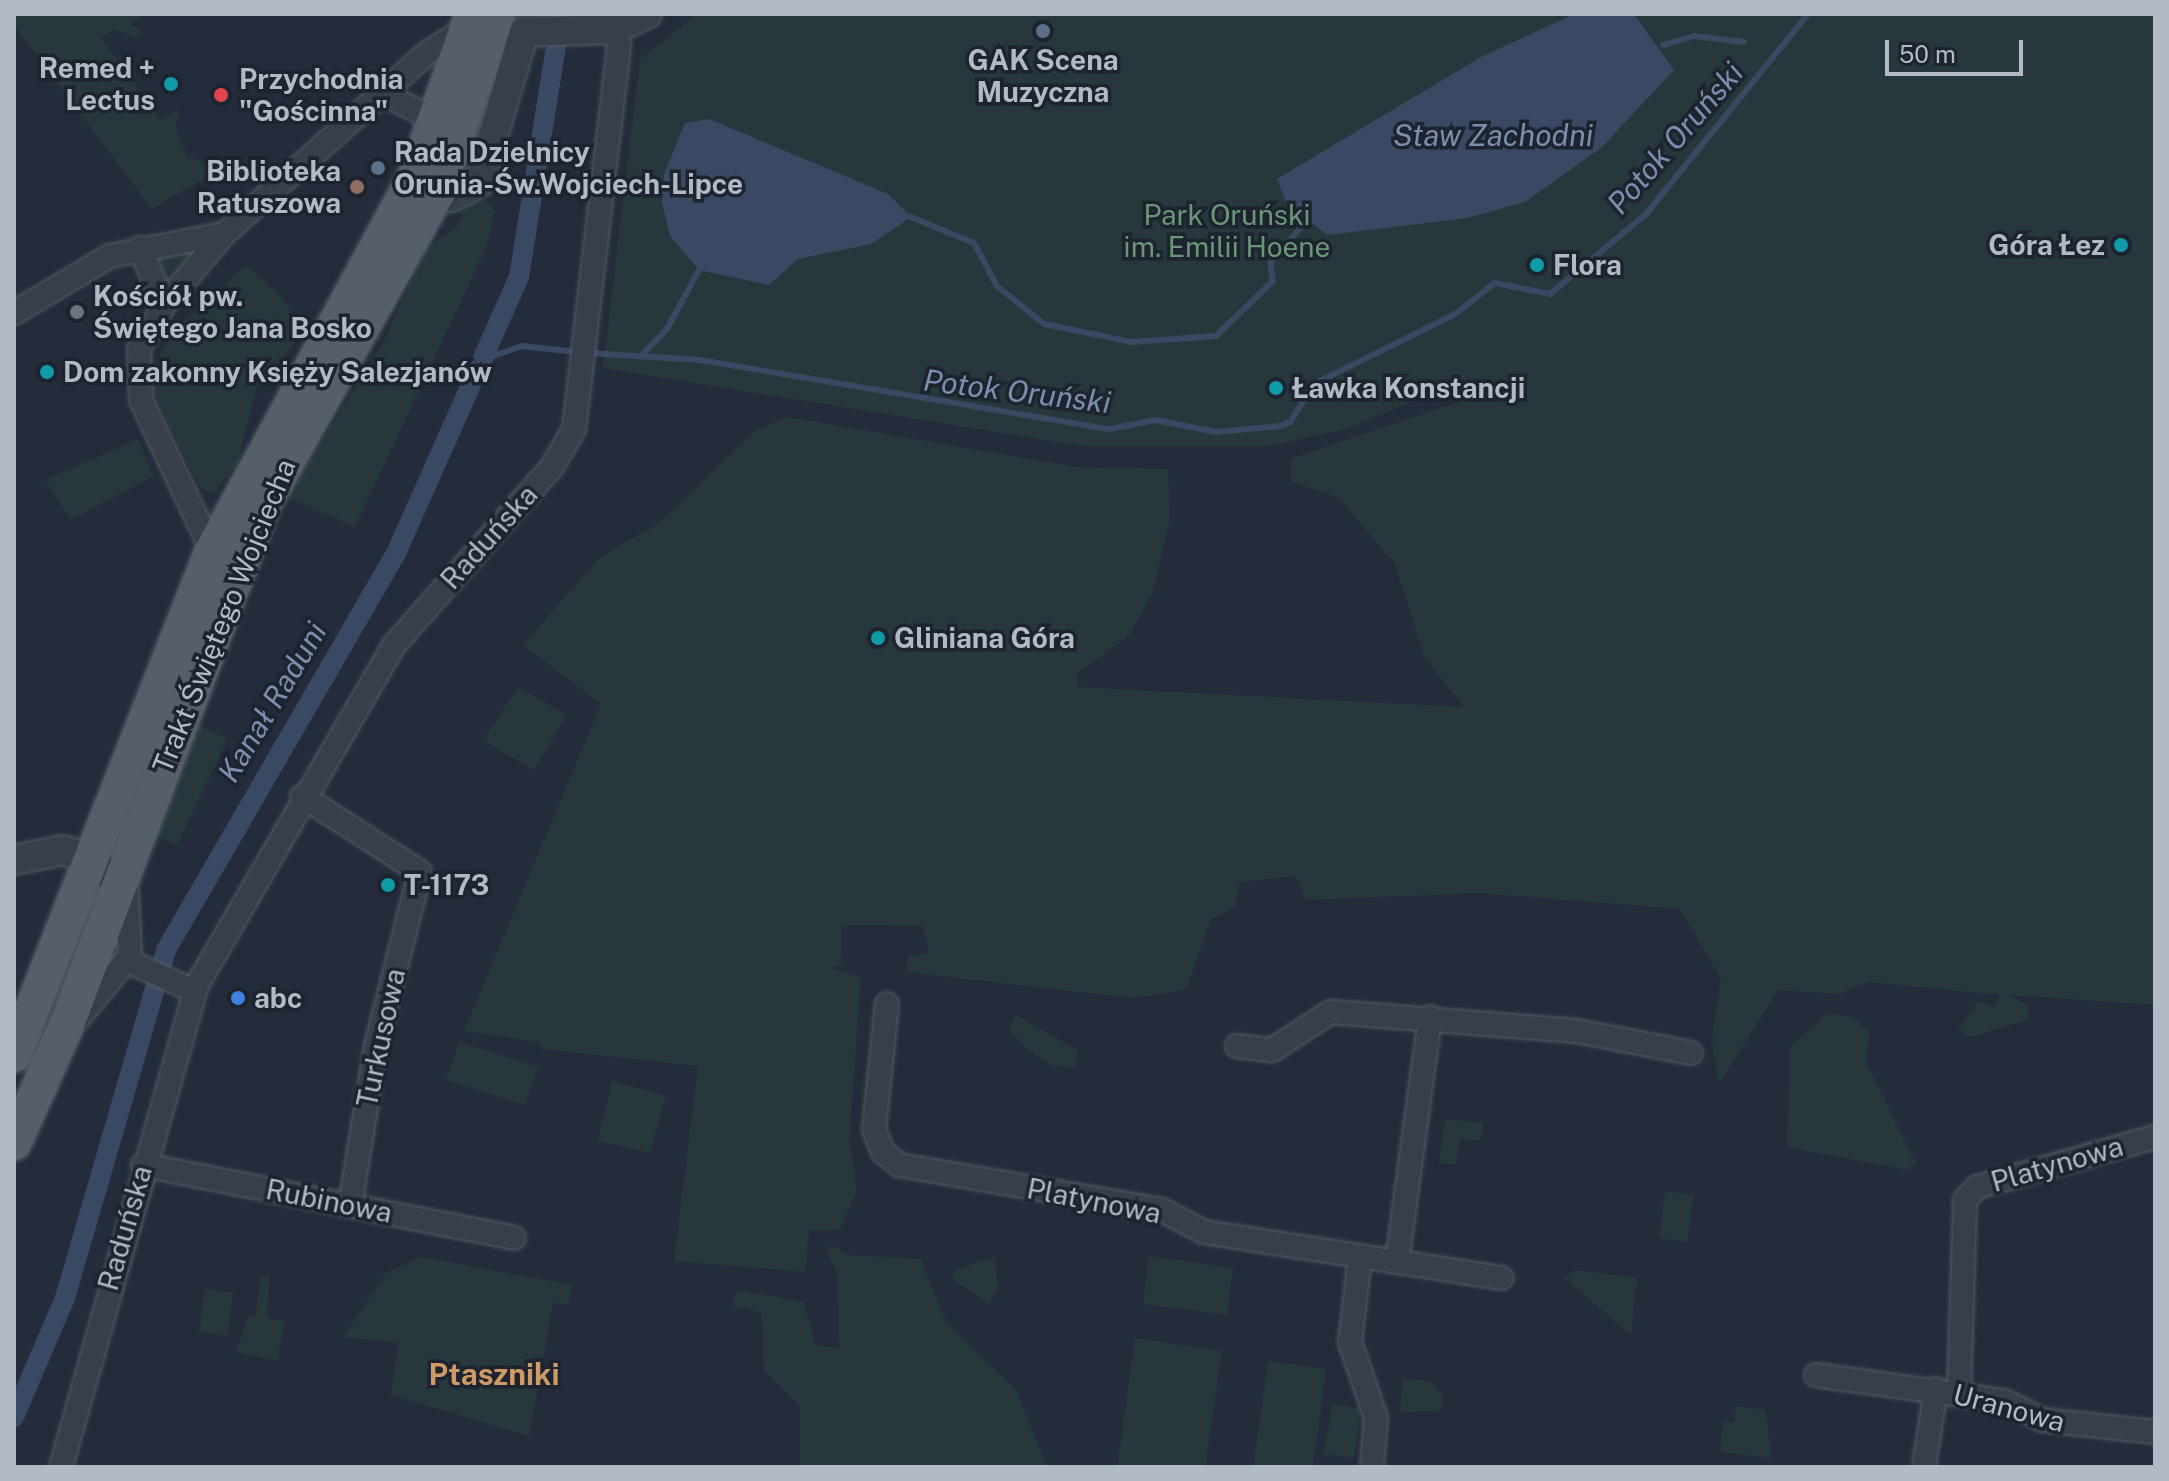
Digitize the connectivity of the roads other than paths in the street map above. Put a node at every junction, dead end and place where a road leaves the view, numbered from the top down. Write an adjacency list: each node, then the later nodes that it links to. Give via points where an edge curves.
1 (647, 14): 2 (street)
2 (613, 29): 6 (street, via 540,27 519,40 479,183 461,196); 15 (street, Raduńska, via 619,44 587,352 568,444 394,645)
3 (477, 34): 4 (street); 4 (street, via 427,53); 5 (main road, Trakt Świętego Wojciecha); 6 (main road, Trakt Świętego Wojciecha)
4 (385, 95): 5 (street); 7 (street)
5 (438, 121): 6 (main road, Trakt Świętego Wojciecha)
6 (426, 186): 11 (main road, Trakt Świętego Wojciecha); 14 (main road, Trakt Świętego Wojciecha, via 290,449)
7 (224, 234): 8 (street); 9 (street)
8 (140, 248): 9 (street); 10 (street, via 98,261)
9 (164, 305): 12 (street, via 139,349 136,376)
10 (14, 313)
11 (234, 505): 12 (street); 13 (main road, Trakt Świętego Wojciecha)
12 (194, 514): 13 (street)
13 (212, 551): 14 (street); 17 (main road, Trakt Świętego Wojciecha)
14 (231, 590): 16 (main road, Trakt Świętego Wojciecha)
15 (302, 796): 21 (street, Raduńska); 31 (street, Turkusowa, via 420,872 376,1046)
16 (137, 839): 17 (street); 19 (main road, Trakt Świętego Wojciecha)
17 (91, 859): 18 (street, via 35,851); 19 (street); 27 (main road, Trakt Świętego Wojciecha)
18 (14, 860)
19 (120, 884): 20 (street, via 127,891); 24 (main road, Trakt Świętego Wojciecha)
20 (134, 964): 21 (street); 24 (street, via 78,1025)
21 (194, 991): 30 (street, Raduńska)
22 (887, 1004): 33 (street, Platynowa, via 874,1129 883,1152 899,1165 1162,1210 1204,1232)
23 (1430, 1017): 25 (street, via 1331,1012 1272,1050); 26 (street, via 1577,1031); 34 (street)
24 (66, 1027): 29 (main road, Trakt Świętego Wojciecha)
25 (1237, 1046)
26 (1691, 1053)
27 (14, 1055)
28 (2155, 1137): 38 (street, Platynowa, via 1977,1187 1965,1200)
29 (14, 1143)
30 (143, 1165): 31 (street, Rubinowa); 40 (street, Raduńska)
31 (350, 1206): 32 (street, Rubinowa)
32 (514, 1238)
33 (1360, 1257): 34 (street, Platynowa); 41 (street, via 1350,1342 1376,1418)
34 (1397, 1262): 35 (street, Platynowa)
35 (1501, 1278)
36 (1816, 1375): 37 (street, Uranowa)
37 (1936, 1389): 38 (street, Uranowa); 42 (street)
38 (1959, 1393): 39 (street, Uranowa, via 2004,1401 2043,1420)
39 (2155, 1432)
40 (61, 1467)
41 (1372, 1467)
42 (1924, 1467)

